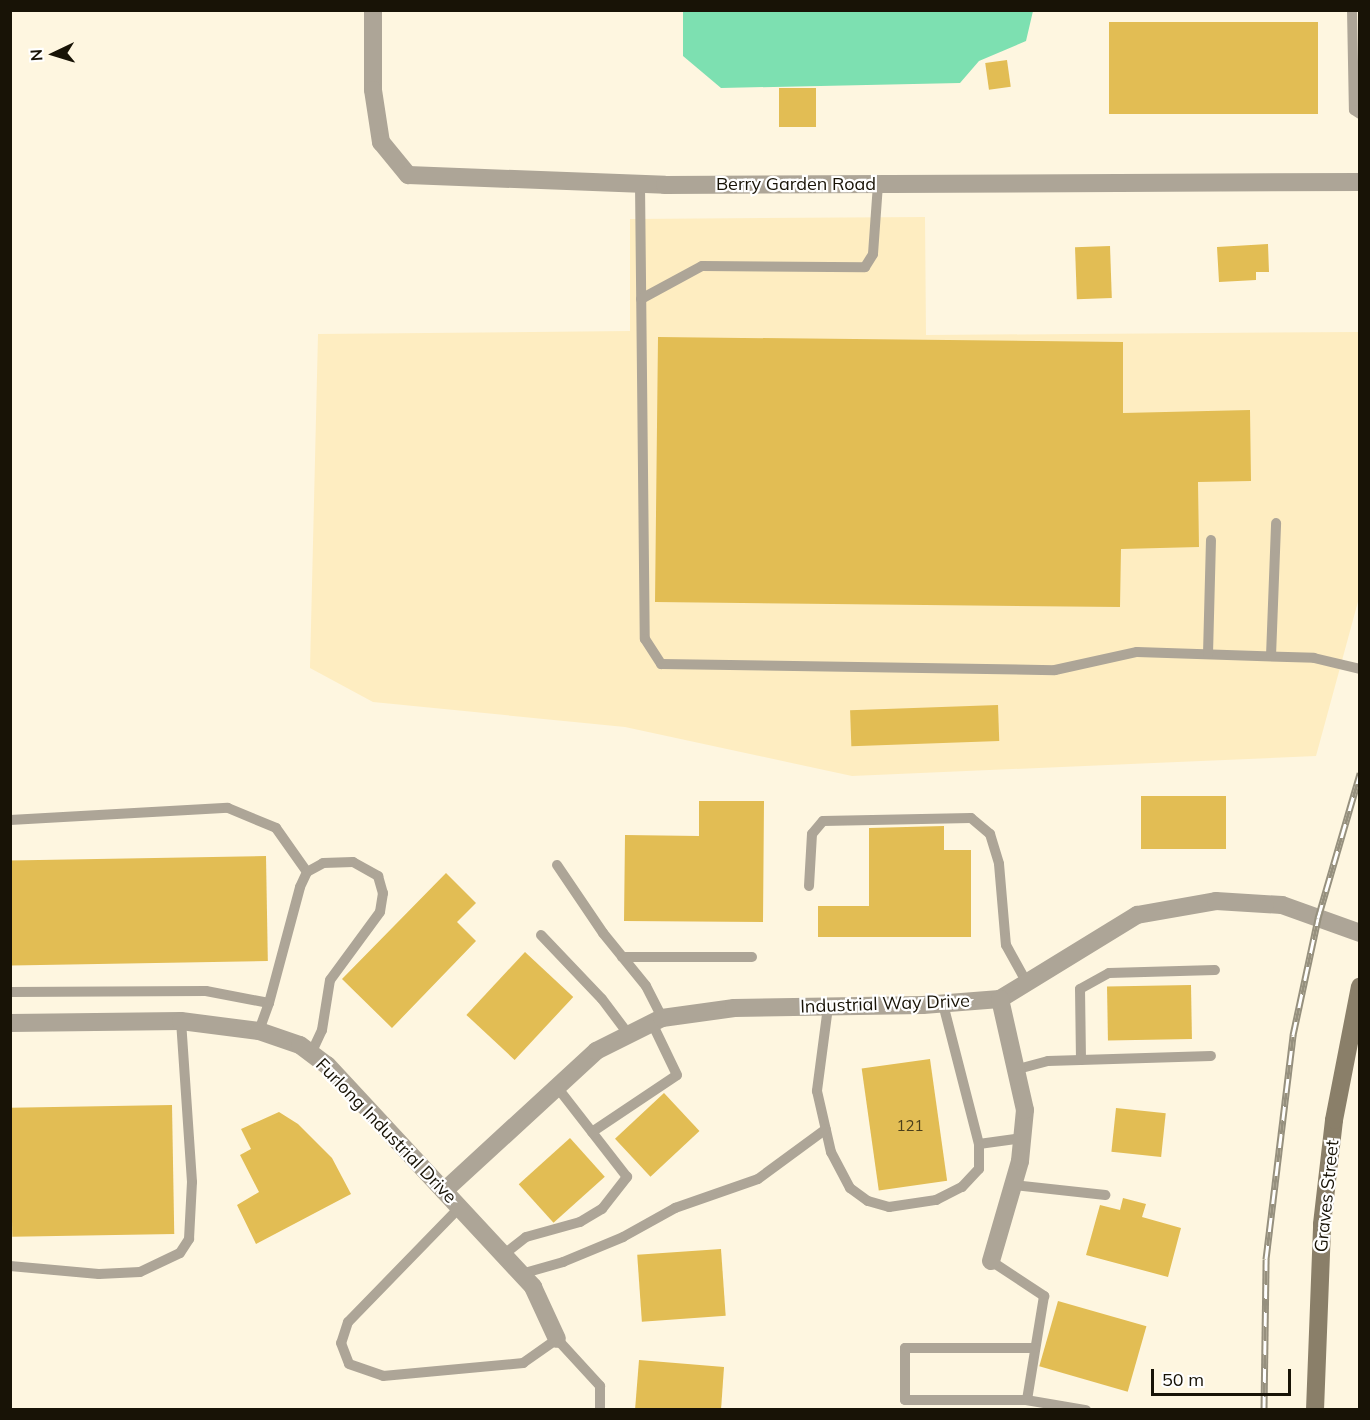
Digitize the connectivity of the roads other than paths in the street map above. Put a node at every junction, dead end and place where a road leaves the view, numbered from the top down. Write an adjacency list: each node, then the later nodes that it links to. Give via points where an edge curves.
1 (373, 10): 5 (street, Berry Garden Road, via 374,90 381,142 408,175)
2 (1352, 10): 3 (lane, via 1353,110)
3 (1359, 114)
4 (1359, 182): 6 (street, Berry Garden Road)
5 (640, 184): 6 (street, Berry Garden Road); 7 (lane)
6 (878, 184): 7 (lane, via 873,254 866,267 702,266)
7 (641, 299): 10 (lane, via 645,639 661,664 1055,670 1137,652)
8 (1276, 523): 11 (lane)
9 (1211, 540): 10 (lane)
10 (1208, 654): 11 (lane)
11 (1271, 657): 12 (lane, via 1314,658)
12 (1359, 669)
13 (10, 820): 15 (lane, via 228,808 276,828)
14 (557, 865): 19 (lane)
15 (307, 872): 26 (lane); 34 (lane, via 323,863 353,862 378,876 383,893 380,912 330,981 322,1030)
16 (808, 886): 22 (lane, via 812,834 824,821 971,818 990,834 999,864 1006,945)
17 (1359, 933): 22 (street, Industrial Way Drive, via 1282,905 1216,901 1137,915)
18 (542, 935): 33 (lane, via 602,999)
19 (622, 957): 20 (lane); 30 (lane, via 646,986)
20 (752, 957)
21 (1215, 970): 36 (lane, via 1109,973 1080,989)
22 (1027, 983): 25 (street, Industrial Way Drive)
23 (1359, 986): 56 (street, Graves Street, via 1334,1120 1322,1224)
24 (10, 992): 26 (lane, via 206,991)
25 (1000, 999): 27 (street, Industrial Way Drive); 37 (street)
26 (269, 1003): 32 (lane)
27 (943, 1004): 28 (street, Industrial Way Drive); 42 (lane)
28 (828, 1007): 30 (street, Industrial Way Drive, via 734,1008); 39 (lane, via 817,1091)
29 (181, 1021): 31 (street, Furlong Industrial Drive); 32 (street, Furlong Industrial Drive); 49 (lane, via 192,1182 189,1239 180,1253 140,1272 99,1274)
30 (657, 1021): 33 (street, Industrial Way Drive); 40 (lane, via 677,1075)
31 (10, 1023)
32 (259, 1030): 34 (street, Furlong Industrial Drive)
33 (629, 1035): 38 (street, Industrial Way Drive, via 596,1051)
34 (311, 1054): 44 (street, Furlong Industrial Drive, via 327,1065)
35 (1211, 1056): 36 (lane)
36 (1081, 1060): 37 (lane, via 1048,1061)
37 (1018, 1069): 41 (street, via 1024,1110)
38 (557, 1087): 40 (lane); 44 (street, Industrial Way Drive)
39 (825, 1129): 42 (lane, via 831,1152 850,1188 868,1201 889,1206 936,1200 962,1187 979,1169); 50 (lane, via 758,1179 675,1208 623,1238)
40 (592, 1132): 47 (lane, via 627,1178 602,1209 580,1222 526,1238)
41 (1022, 1138): 42 (lane); 43 (street)
42 (979, 1144)
43 (1012, 1185): 45 (lane); 48 (street)
44 (444, 1191): 46 (street, Furlong Industrial Drive)
45 (1105, 1195)
46 (459, 1208): 47 (street, Furlong Industrial Drive); 51 (lane, via 348,1322 341,1343 349,1364 383,1376 523,1363)
47 (503, 1255): 50 (street, Furlong Industrial Drive)
48 (991, 1261): 52 (lane, via 1044,1296)
49 (10, 1266)
50 (521, 1274): 51 (street, Furlong Industrial Drive, via 533,1287)
51 (557, 1339): 54 (lane, via 600,1386)
52 (1035, 1348): 53 (lane); 53 (lane, via 904,1348 905,1400)
53 (1026, 1400): 55 (lane)
54 (600, 1410)
55 (1086, 1410)
56 (1315, 1410)

